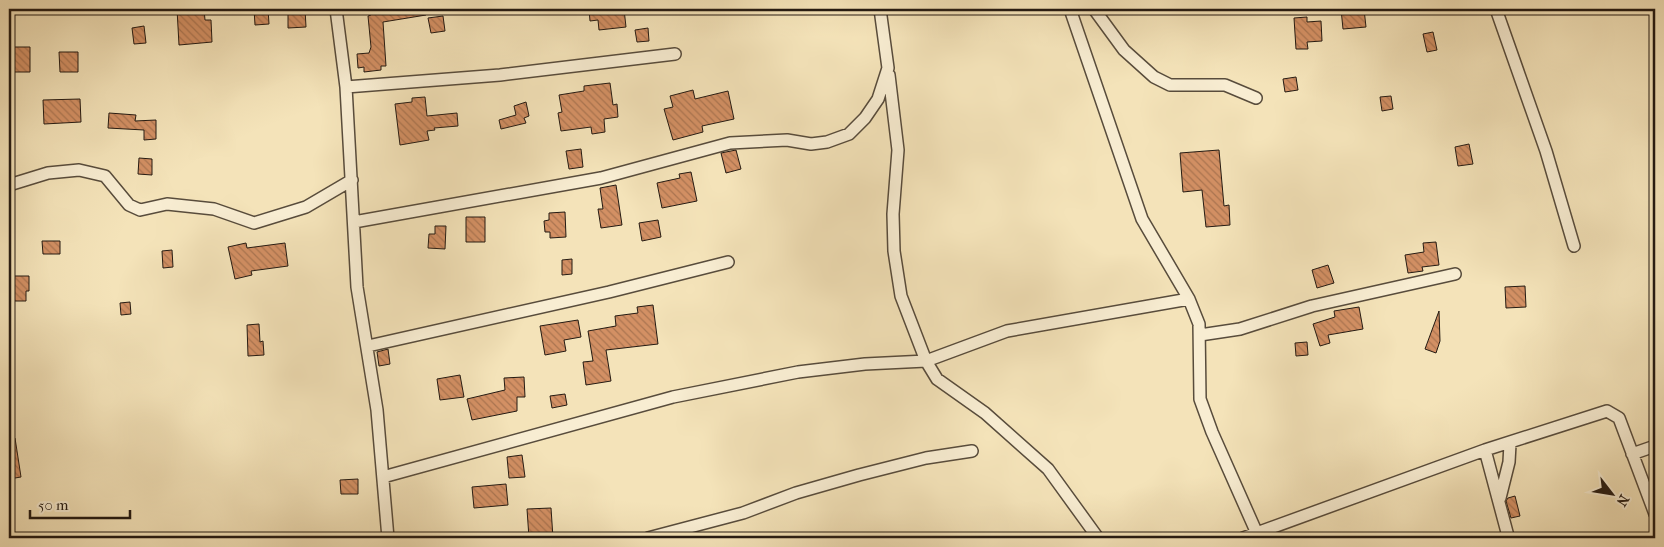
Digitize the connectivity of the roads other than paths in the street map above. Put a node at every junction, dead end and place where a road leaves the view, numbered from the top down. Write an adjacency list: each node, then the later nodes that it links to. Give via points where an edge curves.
1 (336, 9): 8 (street)
2 (880, 9): 7 (street)
3 (1070, 9): 16 (street, via 1142,219)
4 (1094, 9): 9 (street, via 1124,50 1154,77 1170,85 1225,85)
5 (1496, 9): 13 (street, via 1546,151)
6 (675, 54): 8 (street, via 500,75)
7 (888, 68): 12 (street, via 878,99 865,118 849,134 828,142 730,143 601,178); 19 (street, via 898,150 894,251 901,296)
8 (346, 87): 10 (street)
9 (1256, 98)
10 (352, 180): 11 (street, via 306,207 254,223 214,209 167,204 140,210 128,204 105,176 79,170 48,173); 12 (street)
11 (9, 186)
12 (354, 222): 18 (street, via 357,287)
13 (1574, 246)
14 (728, 262): 18 (street)
15 (1455, 274): 17 (street, via 1312,306 1240,329)
16 (1189, 298): 17 (street); 19 (street, via 1007,331)
17 (1200, 335): 28 (street, via 1200,399)
18 (368, 346): 25 (street)
19 (926, 361): 25 (street, via 798,372 673,397); 31 (street, via 937,379 985,414 1048,469)
20 (1510, 444): 22 (street); 24 (street, via 1607,410 1619,418); 26 (street)
21 (1655, 446): 24 (street)
22 (1485, 450): 26 (street); 28 (street)
23 (972, 451): 30 (street, via 926,458 858,475 743,513)
24 (1632, 454): 27 (street)
25 (383, 477): 29 (street)
26 (1500, 500): 33 (street)
27 (1655, 514)
28 (1258, 536): 32 (street)
29 (388, 538)
30 (648, 538)
31 (1098, 538)
32 (1243, 538)
33 (1506, 538)

